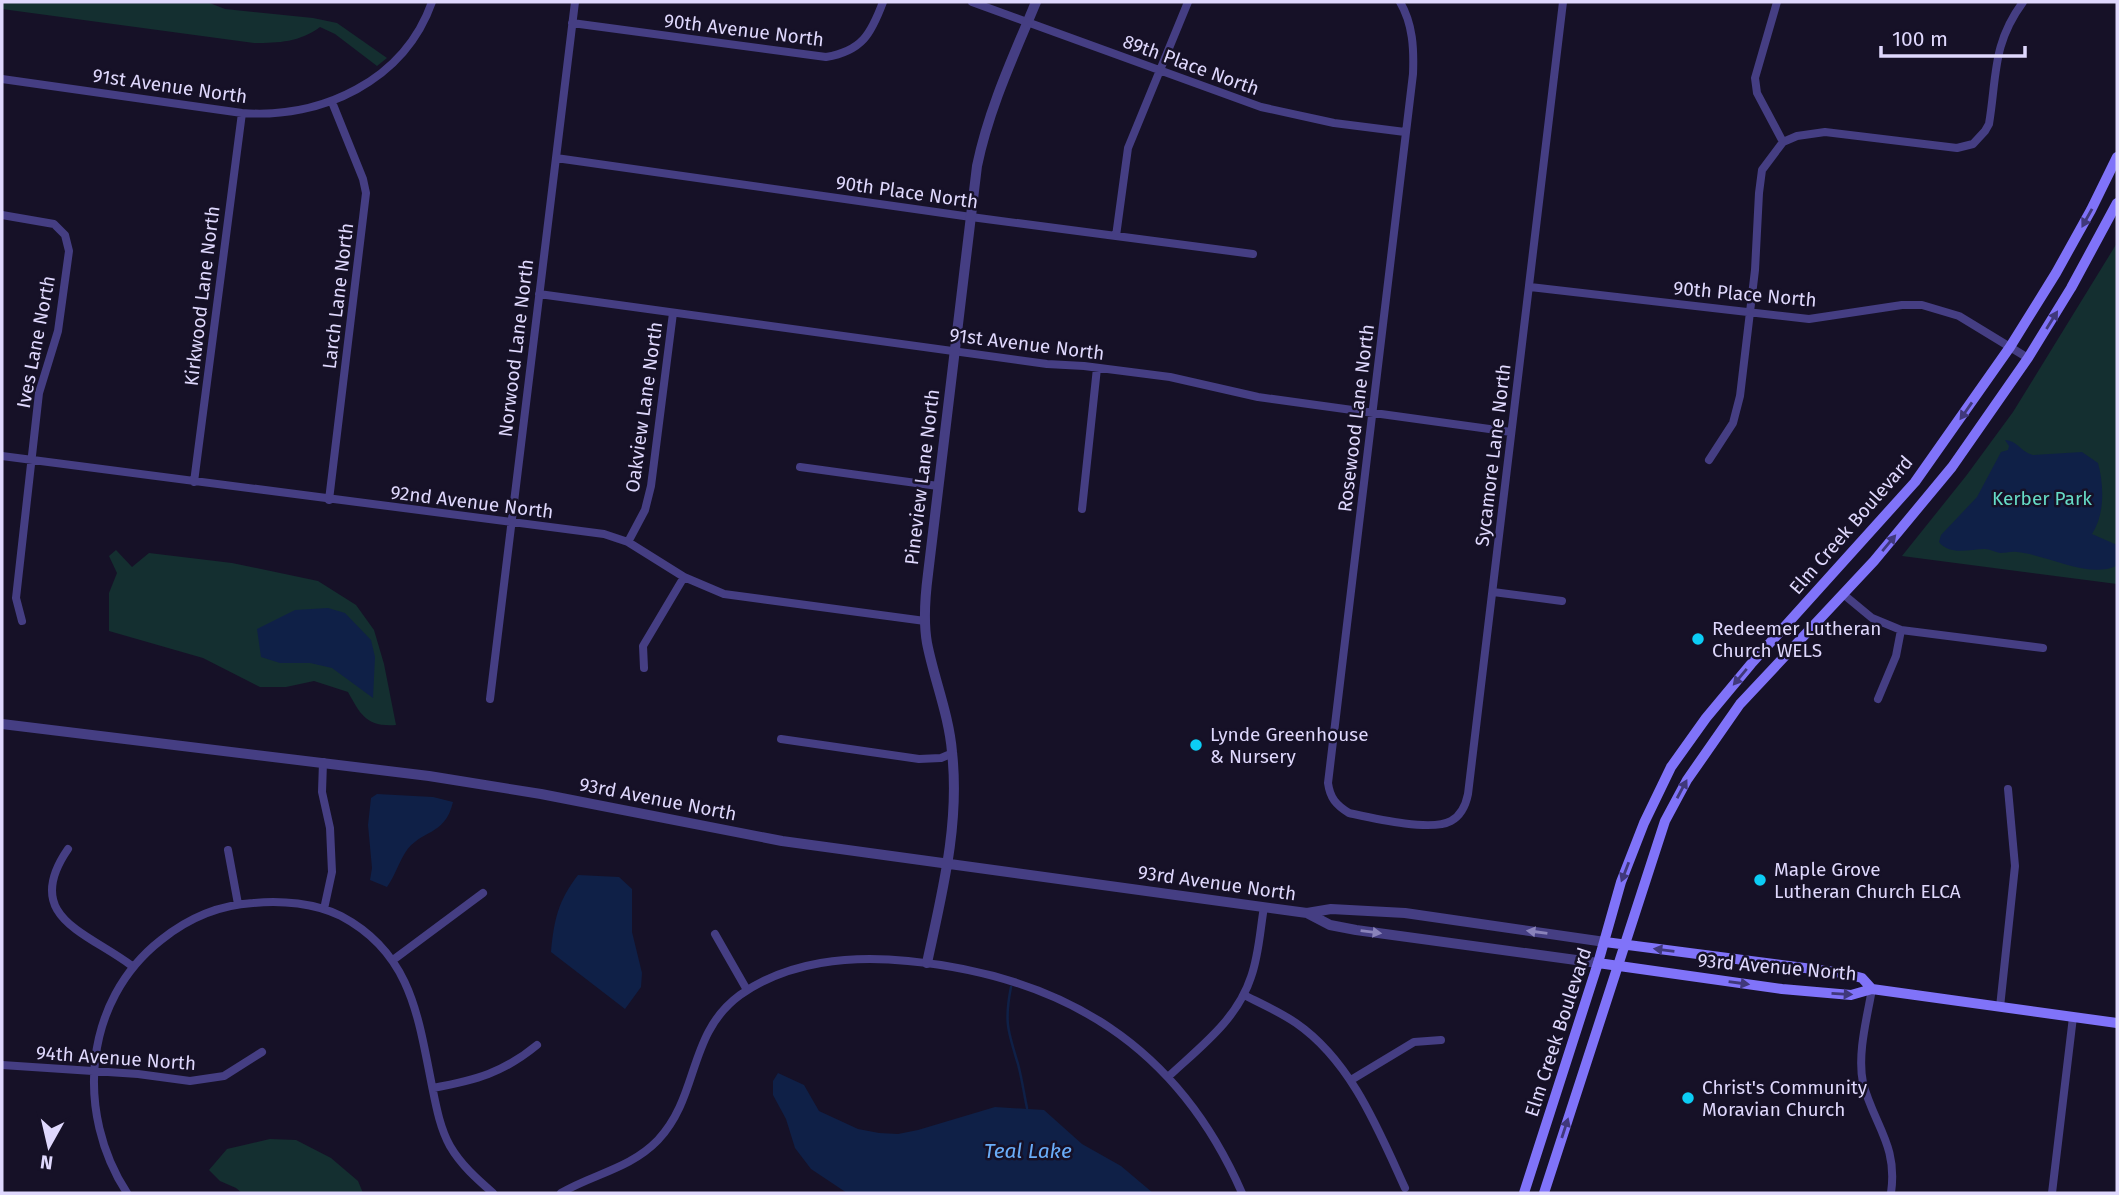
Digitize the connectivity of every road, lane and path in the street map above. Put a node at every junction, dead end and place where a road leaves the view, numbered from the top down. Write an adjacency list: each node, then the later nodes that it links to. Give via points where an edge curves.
1 (432, 2): 15 (street, 91st Avenue North, via 418,30 391,64)
2 (575, 2): 12 (street, Norwood Lane North)
3 (884, 2): 12 (street, 90th Avenue North, via 863,41 840,55 826,57)
4 (972, 2): 11 (street, 89th Place North)
5 (1036, 2): 11 (street, Pineview Lane North)
6 (1188, 2): 13 (street)
7 (1401, 2): 17 (street, Rosewood Lane North, via 1414,53)
8 (1563, 2): 26 (street, Sycamore Lane North)
9 (1777, 2): 18 (street, via 1755,78 1756,93)
10 (2022, 2): 18 (street, via 1998,51 1989,124 1973,144 1950,148 1825,132)
11 (1027, 22): 13 (street, 89th Place North); 23 (street, Pineview Lane North, via 983,135)
12 (572, 23): 20 (street, Norwood Lane North)
13 (1159, 71): 17 (street, 89th Place North, via 1279,112); 24 (street, via 1128,148)
14 (2, 79): 16 (street, 91st Avenue North)
15 (332, 102): 16 (street, 91st Avenue North, via 280,114); 42 (street, Larch Lane North, via 366,193)
16 (242, 113): 40 (street, Kirkwood Lane North)
17 (1405, 132): 34 (street, Rosewood Lane North)
18 (1783, 142): 29 (street, via 1760,180)
19 (2117, 157): 30 (main road, Elm Creek Boulevard, one-way to 30, via 2068,252)
20 (556, 159): 23 (street, 90th Place North); 27 (street, Norwood Lane North)
21 (2117, 203): 32 (main road, Elm Creek Boulevard, one-way to 21)
22 (2, 215): 37 (street, Ives Lane North, via 47,221 65,235 69,251 58,331 39,393)
23 (971, 217): 24 (street, 90th Place North); 31 (street, Pineview Lane North)
24 (1116, 236): 25 (street, 90th Place North)
25 (1253, 254)
26 (1530, 287): 29 (street, 90th Place North); 35 (street, Sycamore Lane North)
27 (539, 294): 28 (street, 91st Avenue North); 44 (street, Norwood Lane North)
28 (673, 313): 31 (street, 91st Avenue North); 45 (street, Oakview Lane North, via 651,486)
29 (1750, 313): 30 (street, 90th Place North, via 1809,319 1922,306 1959,316); 38 (street, via 1737,411)
30 (2010, 347): 32 (street, 90th Place North); 72 (main road, Elm Creek Boulevard, one-way to 72, via 1915,482 1751,664 1671,767 1621,882)
31 (955, 352): 33 (street, 91st Avenue North); 41 (street, Pineview Lane North)
32 (2028, 358): 48 (main road, Elm Creek Boulevard, one-way to 32, via 1952,467)
33 (1097, 368): 34 (street, 91st Avenue North); 43 (street)
34 (1372, 414): 35 (street, 91st Avenue North); 62 (street, Rosewood Lane North, via 1328,783 1338,806)
35 (1511, 432): 47 (street, Sycamore Lane North)
36 (2, 456): 37 (street, 92nd Avenue North)
37 (31, 460): 40 (street, 92nd Avenue North); 50 (street, Ives Lane North, via 16,598)
38 (1709, 460)
39 (800, 467): 41 (street)
40 (194, 482): 42 (street, 92nd Avenue North)
41 (938, 486): 51 (street, Pineview Lane North)
42 (329, 500): 44 (street, 92nd Avenue North)
43 (1082, 509)
44 (510, 523): 45 (street, 92nd Avenue North, via 604,534); 55 (street, Norwood Lane North)
45 (628, 542): 46 (street, 92nd Avenue North)
46 (684, 577): 51 (street, 92nd Avenue North, via 724,594); 54 (street, via 643,646)
47 (1493, 593): 49 (street); 62 (street, Sycamore Lane North, via 1468,794 1461,813 1451,821 1428,825)
48 (1843, 594): 52 (street, via 1872,618); 73 (main road, Elm Creek Boulevard, one-way to 48, via 1665,821 1687,780 1740,704)
49 (1562, 601)
50 (22, 621)
51 (925, 621): 59 (street, Pineview Lane North)
52 (1901, 630): 53 (street); 56 (street)
53 (2043, 648)
54 (644, 668)
55 (490, 699)
56 (1878, 699)
57 (2, 724): 60 (street, 93rd Avenue North)
58 (781, 739): 59 (street, via 919,759)
59 (953, 753): 65 (street, Pineview Lane North, via 954,817)
60 (323, 762): 65 (street, 93rd Avenue North, via 479,783 782,841); 69 (street, via 322,793 332,860)
61 (2008, 789): 82 (street, via 2015,866)
62 (1366, 817)
63 (68, 849): 77 (street, via 57,864 51,885 57,912 77,932)
64 (228, 850): 67 (street)
65 (947, 864): 68 (street, 93rd Avenue North); 76 (street, Pineview Lane North)
66 (483, 893): 74 (street)
67 (238, 904): 69 (street, via 267,901); 77 (street, via 192,919)
68 (1264, 907): 70 (street, 93rd Avenue North); 81 (street)
69 (324, 909): 74 (street, via 359,927)
70 (1307, 913): 72 (street, 93rd Avenue North, one-way to 70, via 1405,913 1331,909); 75 (street, 93rd Avenue North, one-way to 75, via 1330,925 1356,930)
71 (715, 934): 80 (street)
72 (1605, 942): 73 (main road, 93rd Avenue North); 75 (main road, Elm Creek Boulevard)
73 (1625, 945): 78 (main road, Elm Creek Boulevard); 79 (main road, 93rd Avenue North, one-way to 73, via 1862,978 1843,973)
74 (393, 960): 92 (street, via 411,995)
75 (1598, 962): 78 (main road, 93rd Avenue North); 98 (main road, Elm Creek Boulevard)
76 (927, 963): 80 (street, via 883,958 834,960); 90 (street, via 982,972 1068,1002 1121,1035)
77 (132, 966): 89 (street, via 105,1014)
78 (1617, 967): 79 (main road, 93rd Avenue North, one-way to 79, via 1851,995); 99 (main road, Elm Creek Boulevard, one-way to 78)
79 (1871, 989): 82 (main road, 93rd Avenue North); 100 (street, via 1862,1067 1867,1094 1890,1152)
80 (747, 990): 96 (street, via 714,1019 683,1101 658,1139 621,1167)
81 (1244, 995): 90 (street, via 1234,1013); 91 (street, via 1297,1024)
82 (2000, 1007): 83 (main road, 93rd Avenue North)
83 (2073, 1017): 84 (main road, 93rd Avenue North); 101 (street)
84 (2117, 1023)
85 (1441, 1040): 91 (street, via 1414,1042)
86 (537, 1045): 92 (street, via 491,1075)
87 (262, 1052): 89 (street, 94th Avenue North, via 224,1076 207,1080)
88 (2, 1065): 89 (street, 94th Avenue North)
89 (92, 1070): 94 (street, via 98,1127)
90 (1168, 1077): 97 (street, via 1211,1132)
91 (1351, 1080): 93 (street)
92 (433, 1088): 95 (street, via 450,1145)
93 (1405, 1188)
94 (127, 1193)
95 (493, 1193)
96 (561, 1193)
97 (1242, 1193)
98 (1524, 1193)
99 (1544, 1193)
100 (1891, 1193)
101 (2052, 1193)

